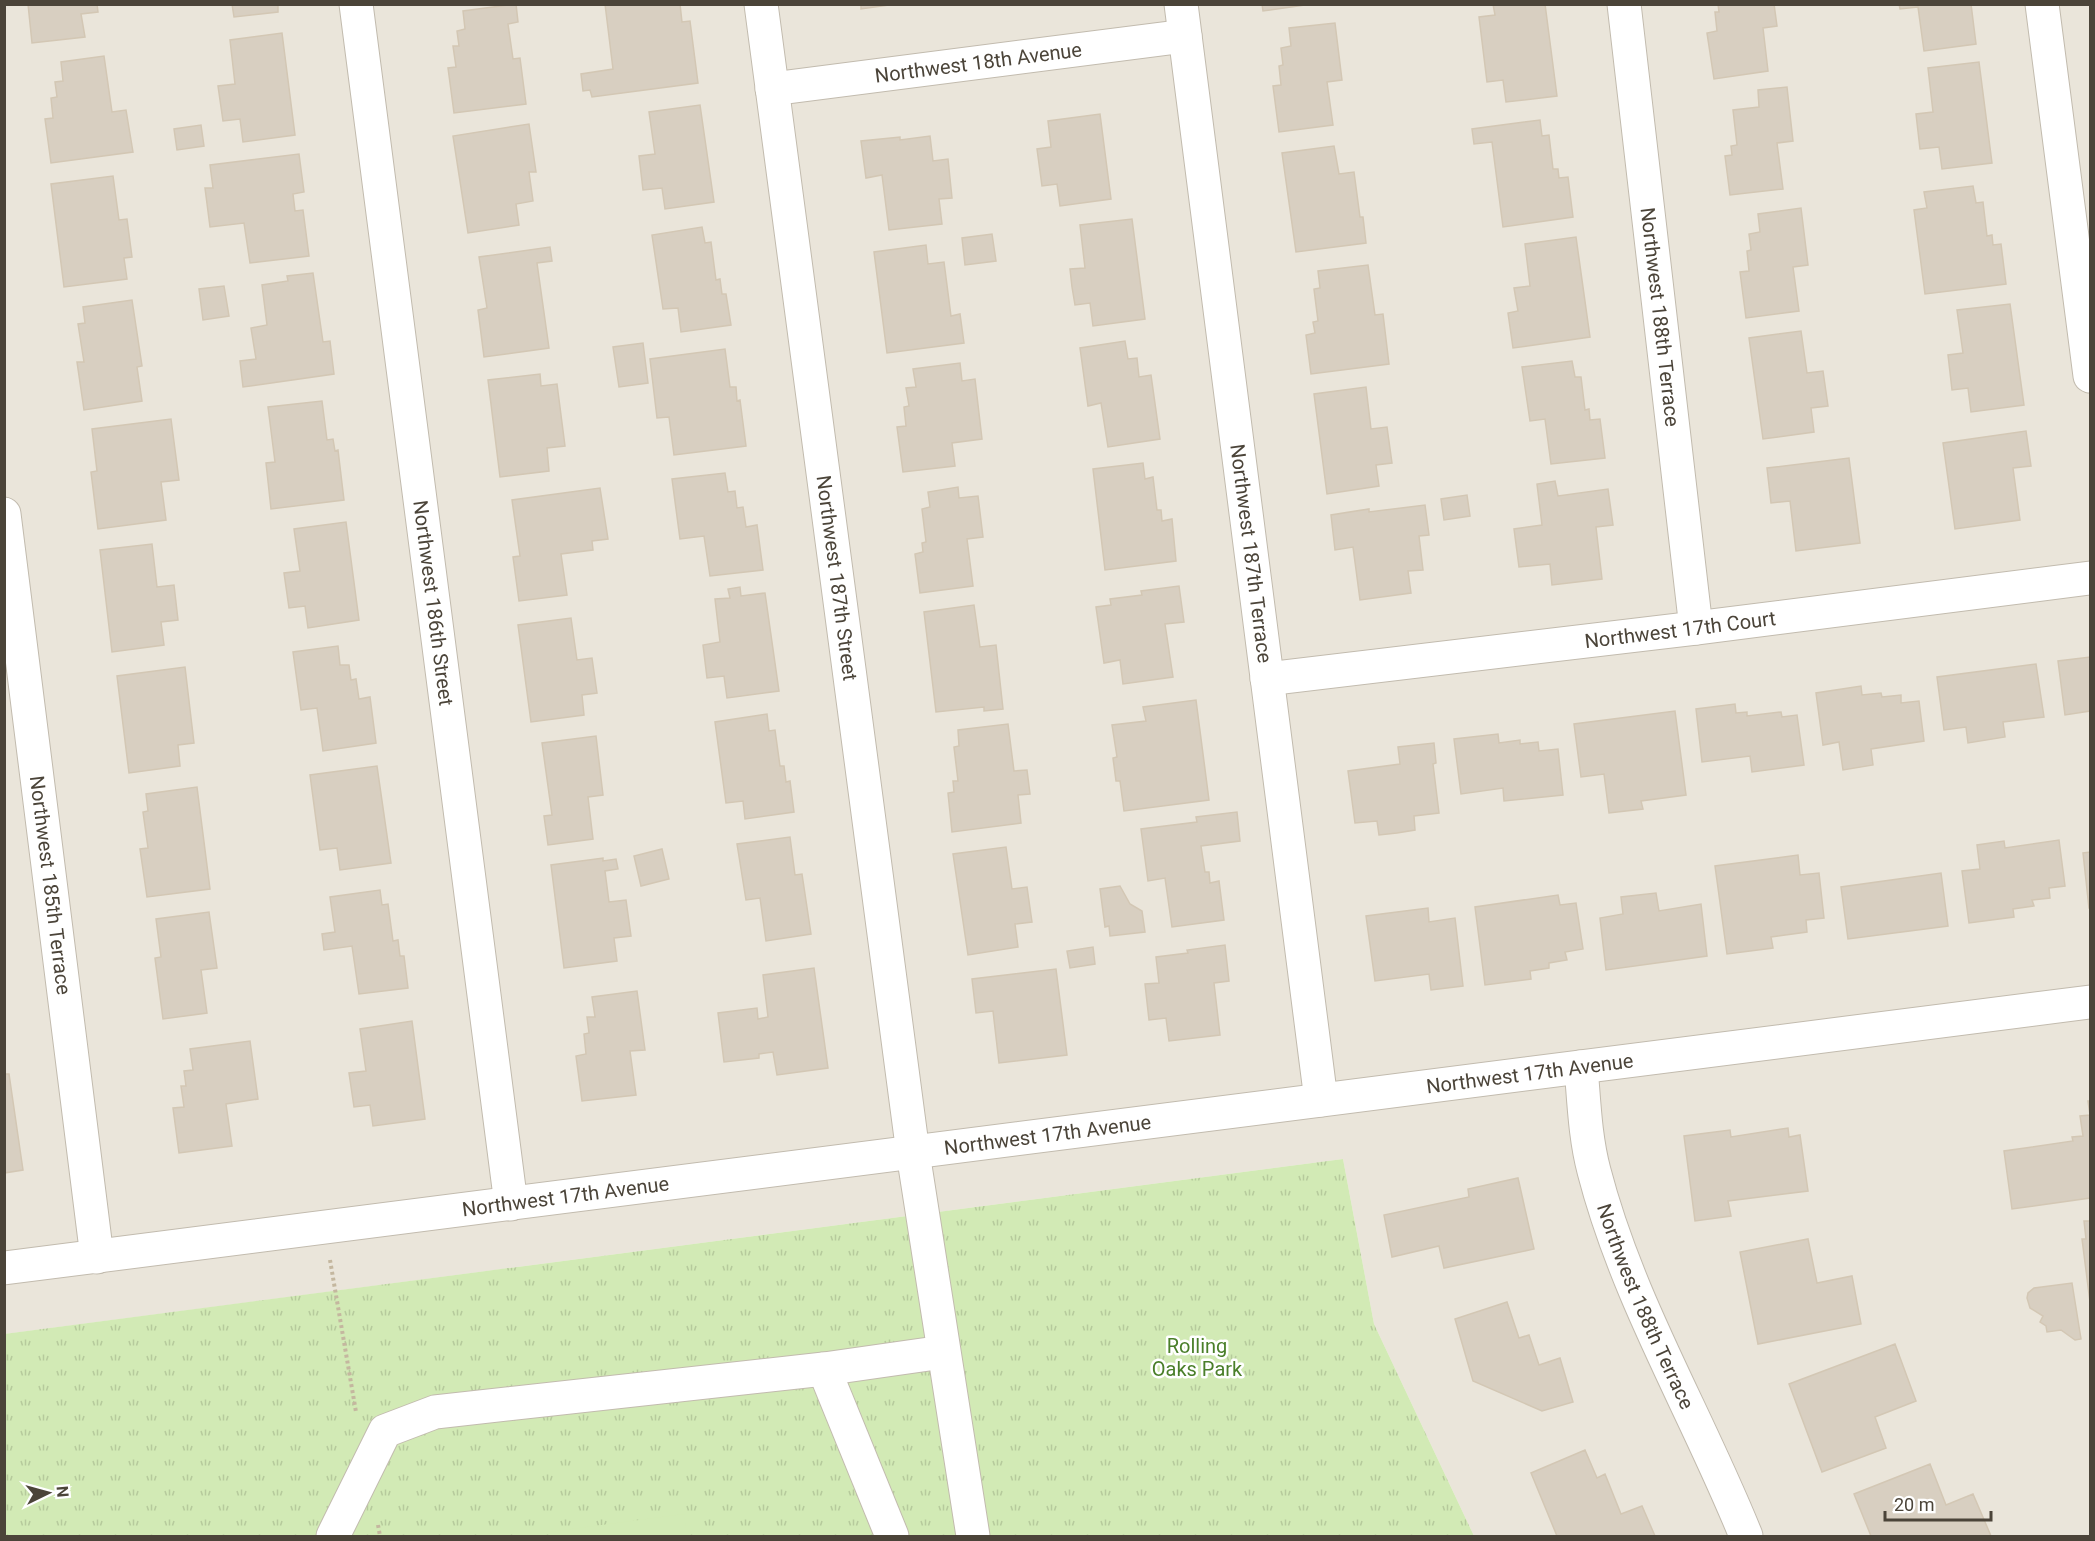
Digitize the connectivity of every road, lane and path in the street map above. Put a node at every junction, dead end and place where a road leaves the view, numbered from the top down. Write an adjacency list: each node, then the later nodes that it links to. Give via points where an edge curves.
1 (357, 4): 16 (street, Northwest 186th Street)
2 (761, 4): 6 (street, Northwest 187th Street)
3 (1624, 4): 10 (street, Northwest 188th Terrace)
4 (2042, 4): 7 (street)
5 (1183, 20): 6 (street, Northwest 18th Avenue); 11 (street, Northwest 187th Terrace)
6 (771, 88): 15 (street, Northwest 187th Street)
7 (2091, 376)
8 (4, 514): 18 (street, Northwest 185th Terrace)
9 (2091, 578): 10 (street, Northwest 17th Court)
10 (1696, 628): 11 (street, Northwest 17th Court)
11 (1267, 679): 14 (street, Northwest 187th Terrace)
12 (2091, 1002): 13 (street, Northwest 17th Avenue)
13 (1581, 1067): 14 (street, Northwest 17th Avenue); 27 (street, Northwest 188th Terrace, via 1593,1169 1625,1266)
14 (1321, 1100): 15 (street, Northwest 17th Avenue)
15 (913, 1153): 16 (street, Northwest 17th Avenue); 20 (street, Northwest 187th Street)
16 (511, 1204): 17 (street, Northwest 17th Avenue)
17 (325, 1227): 18 (street, Northwest 17th Avenue); 22 (path)
18 (97, 1257): 19 (street, Northwest 17th Avenue)
19 (4, 1268)
20 (944, 1352): 21 (street); 26 (street, Northwest 187th Street)
21 (824, 1369): 22 (street, via 435,1412 385,1431); 25 (street)
22 (367, 1468): 23 (street); 24 (path)
23 (333, 1536)
24 (380, 1536)
25 (891, 1536)
26 (973, 1536)
27 (1746, 1536)

